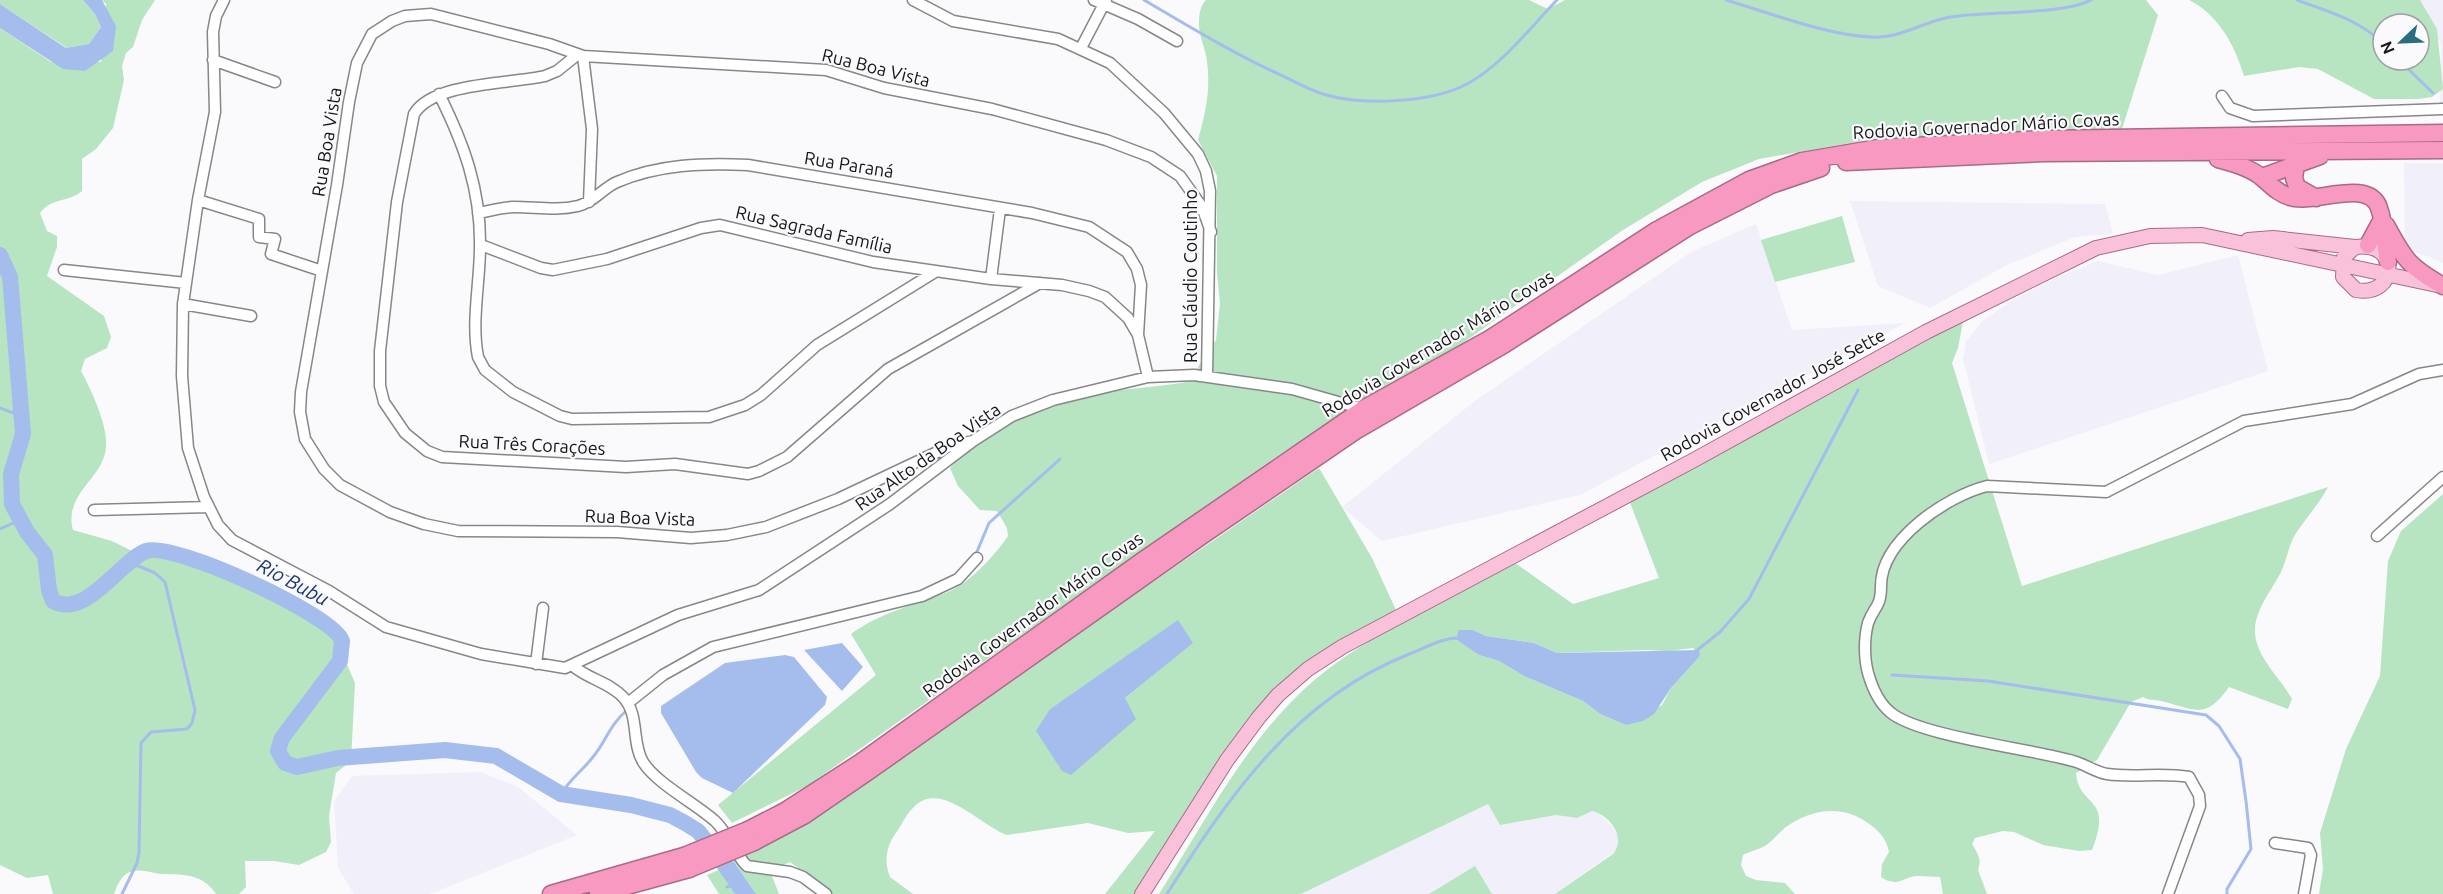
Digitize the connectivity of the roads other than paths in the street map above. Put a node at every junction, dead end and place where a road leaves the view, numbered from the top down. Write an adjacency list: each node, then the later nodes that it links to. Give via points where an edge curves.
1 (224, 0): 8 (street, via 214,24)
2 (913, 0): 6 (street, Rua Cláudio Coutinho, via 953,21 1037,33)
3 (1094, 0): 4 (street)
4 (1105, 3): 5 (street); 6 (street)
5 (1177, 41)
6 (1081, 48): 27 (street, Rua Cláudio Coutinho, via 1122,72 1198,154 1210,191)
7 (580, 55): 10 (street, Rua Três Corações, via 545,76); 23 (street, via 592,129); 27 (street, Rua Boa Vista, via 826,70 884,88 992,109 1107,140 1151,157 1180,176 1202,207); 33 (street, Rua Boa Vista, via 442,15 405,16 381,25 357,63)
8 (213, 60): 9 (street); 22 (street, via 215,112)
9 (275, 82)
10 (439, 94): 25 (street, via 470,161); 38 (street, Rua Três Corações, via 417,109 410,134 397,202 380,378 384,402 405,433 427,451 442,457 615,467 675,464 736,473 759,471 787,457 888,369)
11 (2222, 96): 12 (street, via 2230,108 2253,116)
12 (2443, 109)
13 (2441, 133): 14 (highway, Rodovia Governador Mário Covas)
14 (2365, 135): 18 (highway, via 2353,140 2256,143); 46 (highway, Rodovia Governador Mário Covas, via 2044,139 1878,148 1802,161 1718,195 1491,338)
15 (2443, 150): 16 (highway, Rodovia Governador Mário Covas)
16 (2328, 152): 18 (highway, Rodovia Governador Mário Covas); 19 (highway)
17 (2193, 153): 18 (highway, Rodovia Governador Mário Covas); 20 (highway); 57 (highway, Rodovia Governador Mário Covas, via 2043,153 1851,161 1809,171 1733,202 1659,244 1505,344 1357,430 805,815)
18 (2248, 153): 20 (highway)
19 (2296, 165): 20 (highway); 21 (highway, via 2297,187)
20 (2258, 174): 21 (highway, via 2272,188 2290,197)
21 (2317, 198): 26 (highway, via 2363,193 2378,204)
22 (198, 200): 33 (street, via 259,219 259,237 275,239 271,254); 37 (street)
23 (589, 202): 24 (street, Rua Paraná, via 614,183 637,174 712,164 748,165); 25 (street, Rua Paraná, via 563,208 512,207)
24 (1000, 209): 36 (street); 42 (street, Rua Paraná, via 1089,226 1127,252 1141,285)
25 (478, 213): 29 (street)
26 (2381, 217): 30 (highway); 35 (highway); 39 (highway, via 2411,266)
27 (1211, 232): 44 (street, Rua Cláudio Coutinho)
28 (2238, 242): 30 (main road, via 2273,238); 32 (main road, Rodovia Governador José Sette, via 2296,254); 63 (main road, Rodovia Governador José Sette, via 2176,235 2113,243 2082,254 1913,338 1694,460 1342,647 1308,669 1252,726)
29 (480, 245): 34 (street, Rua Sagrada Família, via 553,270 607,259 720,225 873,262); 34 (street, via 476,348 481,364 513,392 549,412 572,419 709,417 737,409 761,395 816,345)
30 (2362, 246): 32 (main road, via 2344,257); 35 (main road, via 2384,254)
31 (64, 270): 37 (street)
32 (2342, 270): 35 (main road); 35 (main road, via 2348,285 2365,292 2375,290)
33 (322, 271): 47 (street, Rua Boa Vista, via 301,392 305,439 324,469 340,485 390,512 424,524 458,531 618,532 691,538 727,535 766,527 838,500 950,446)
34 (935, 272): 36 (street, Rua Sagrada Família)
35 (2386, 273): 39 (main road)
36 (991, 279): 38 (street, Rua Sagrada Família)
37 (186, 283): 40 (street)
38 (1040, 283): 42 (street, Rua Sagrada Família, via 1105,297 1128,318)
39 (2443, 286)
40 (183, 304): 41 (street); 49 (street, via 186,435 195,474)
41 (251, 316)
42 (1138, 335): 45 (street, Rua Sagrada Família)
43 (2443, 370): 64 (street, via 2419,375 2352,404 2244,421 2106,492 1987,486 1968,491 1927,515 1884,565 1881,602 1869,623 1865,646 1867,670 1877,696 1890,713 1915,725 2075,761 2105,774 2188,777 2199,795 2200,806)
44 (1207, 376): 45 (street, Rua Alto da Boa Vista); 46 (street, Rua Alto da Boa Vista, via 1292,389)
45 (1148, 377): 47 (street, Rua Alto da Boa Vista, via 1053,400 1012,416)
46 (1363, 409): 57 (highway, Rodovia Governador Mário Covas)
47 (973, 441): 55 (street, Rua Alto da Boa Vista, via 890,504 759,590 678,615)
48 (2443, 477): 51 (street)
49 (209, 507): 50 (street); 54 (street, via 224,532 241,547 329,591 386,627 481,654)
50 (94, 510)
51 (2377, 536)
52 (977, 558): 56 (street, via 958,579 922,596 713,647 663,675)
53 (543, 608): 54 (street)
54 (536, 664): 55 (street)
55 (573, 666): 56 (street, via 610,686)
56 (628, 703): 62 (street, via 644,763 716,821 743,862 751,868 797,875)
57 (751, 836): 59 (highway, Rodovia Governador Mário Covas, bridge)
58 (2275, 843): 65 (street, via 2308,848 2311,855)
59 (686, 862): 60 (highway, Rodovia Governador Mário Covas); 61 (highway, Rodovia Governador Mário Covas)
60 (551, 894)
61 (598, 894)
62 (826, 894)
63 (1142, 894)
64 (2168, 894)
65 (2304, 894)

